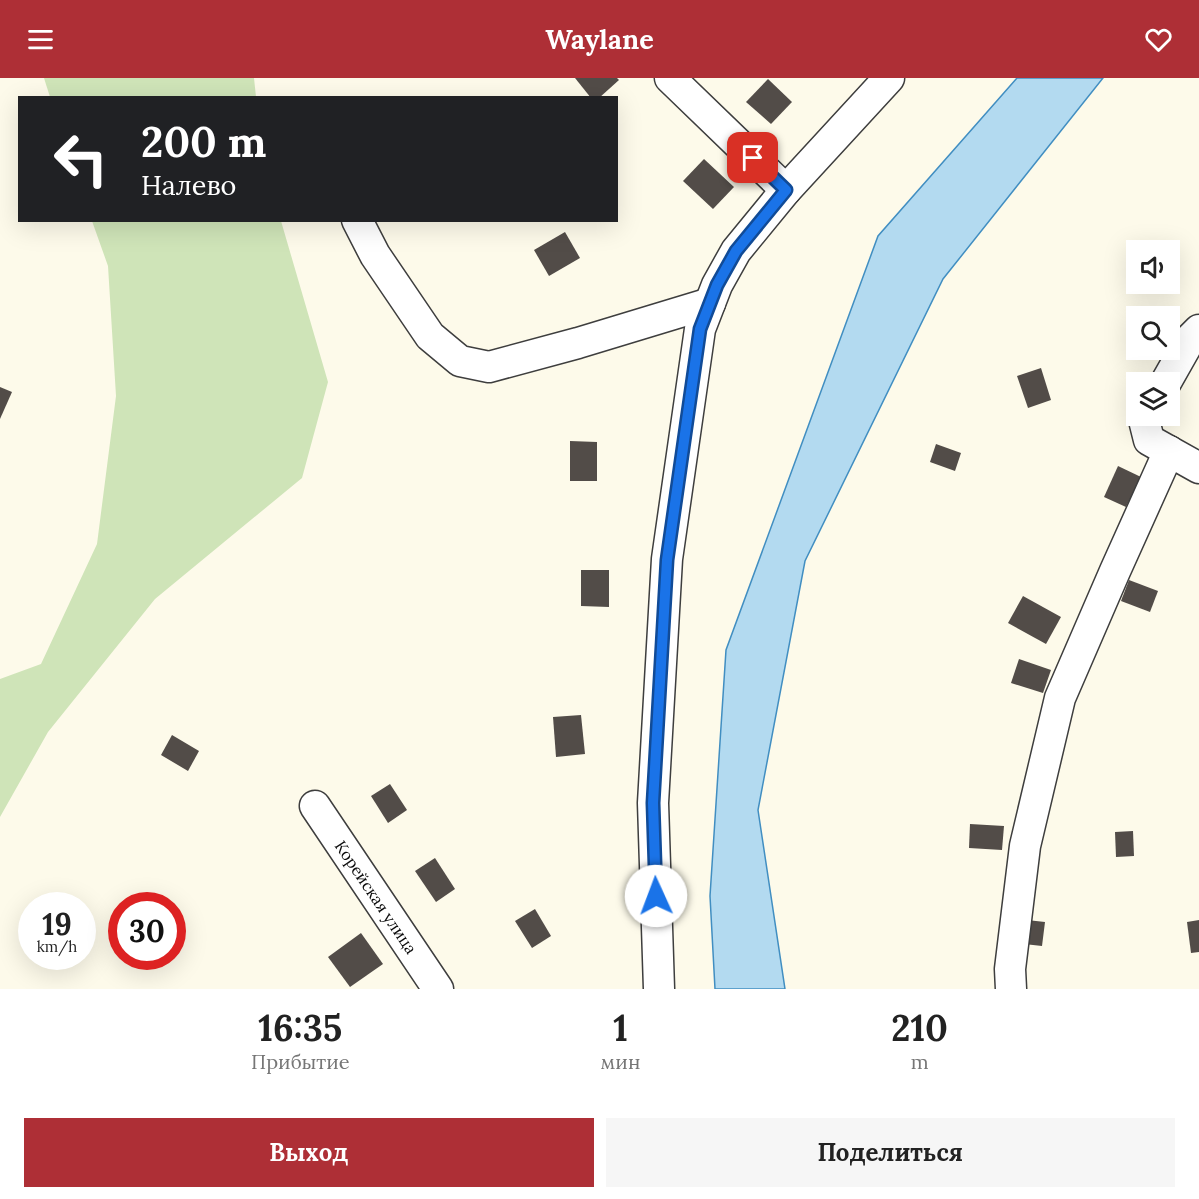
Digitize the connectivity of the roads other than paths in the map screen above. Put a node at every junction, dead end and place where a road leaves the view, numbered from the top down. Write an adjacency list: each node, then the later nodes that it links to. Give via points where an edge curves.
1 (670, 78): 3 (street)
2 (889, 78): 3 (street)
3 (786, 190): 5 (street, via 736,251)
4 (358, 222): 5 (street, via 375,255 430,336 460,361 489,367)
5 (710, 303): 12 (street, via 700,329 667,560 653,803)
6 (1199, 330): 7 (street)
7 (1172, 372)
8 (1155, 435): 9 (street); 13 (street, via 1115,571 1060,698 1025,846)
9 (1199, 468)
10 (315, 806): 11 (street, Корейская улица)
11 (438, 989)
12 (659, 989)
13 (1011, 989)

